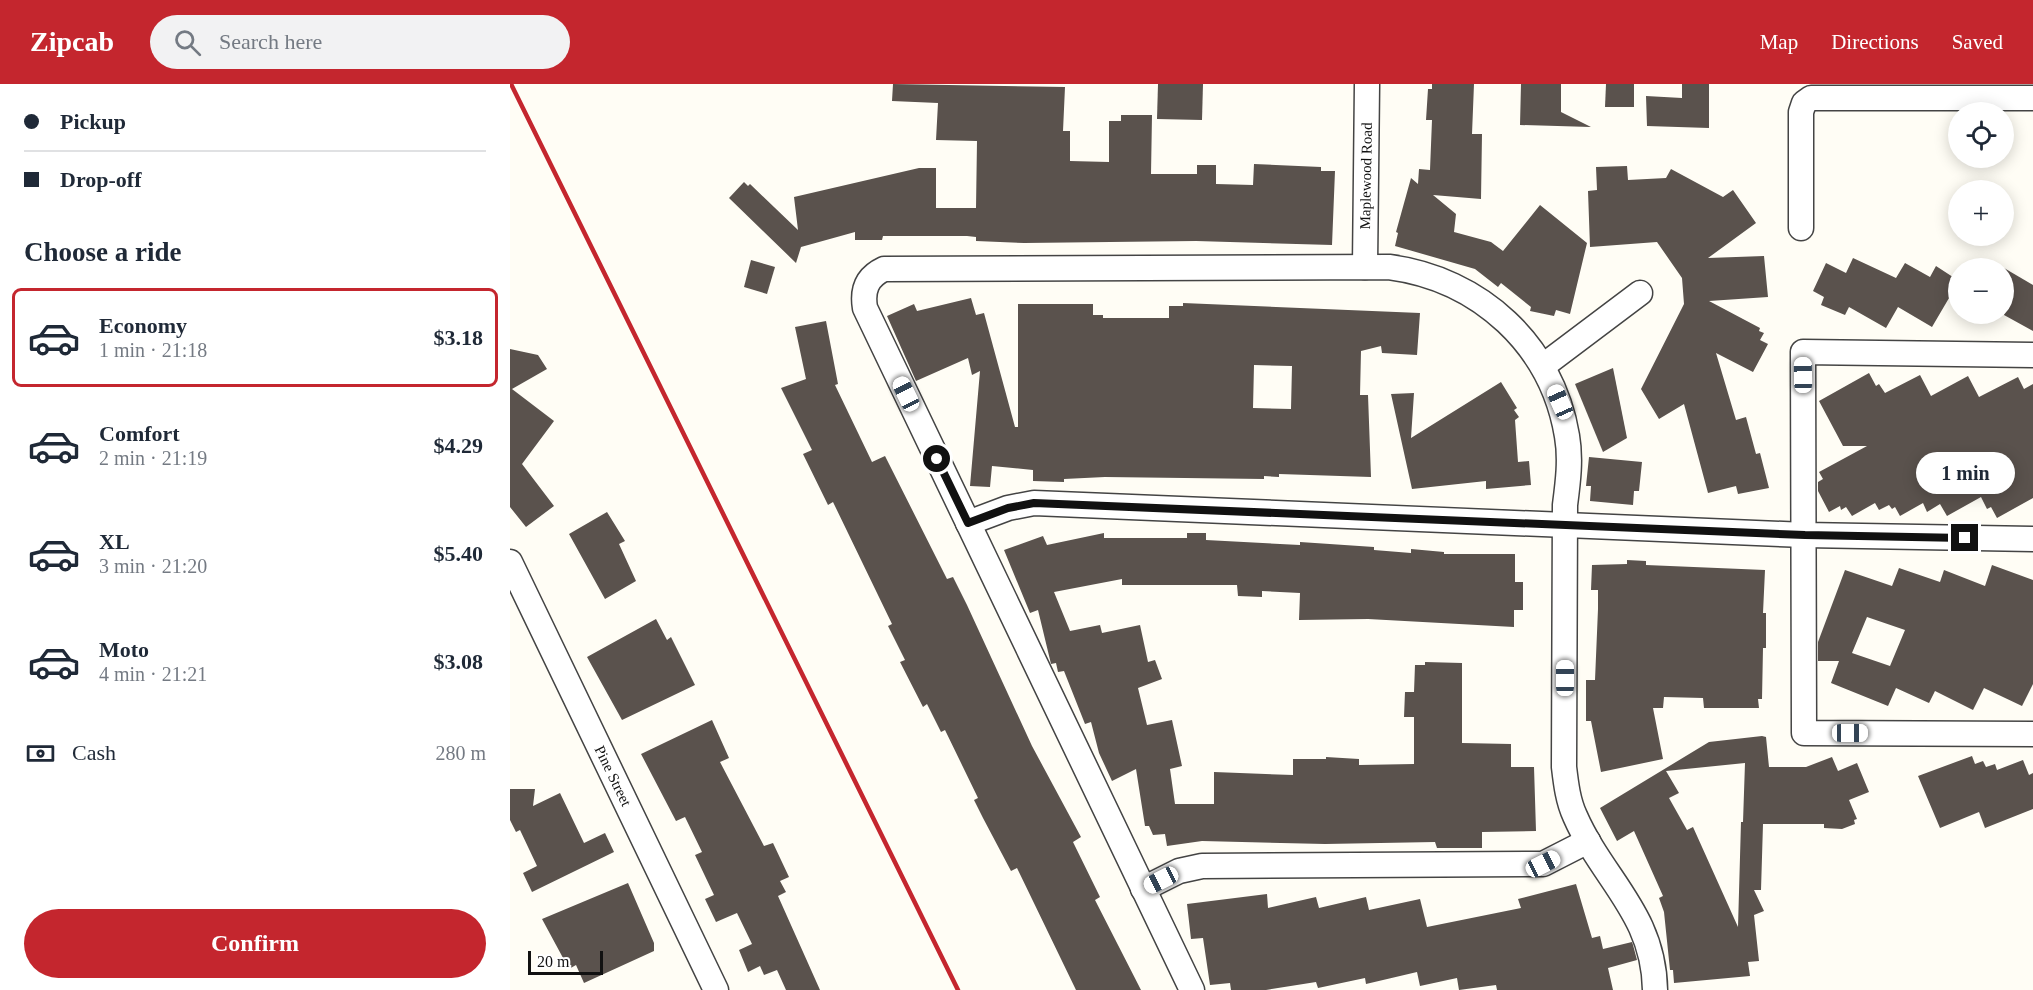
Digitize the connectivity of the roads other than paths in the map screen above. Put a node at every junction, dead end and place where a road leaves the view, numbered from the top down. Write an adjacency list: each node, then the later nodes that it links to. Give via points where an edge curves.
1 (1367, 84): 4 (street, Maplewood Road)
2 (2033, 98): 3 (street, via 1811,98 1800,112)
3 (1800, 228)
4 (1365, 267): 7 (street, via 1406,269 1468,291 1496,310 1522,336); 8 (street, via 884,269 875,273 866,283 864,308)
5 (1640, 293): 7 (street)
6 (2033, 355): 10 (street, via 1803,352)
7 (1543, 366): 9 (street, via 1560,402 1568,438)
8 (968, 523): 9 (street, via 1034,503); 15 (street)
9 (1565, 523): 10 (street); 14 (street, via 1564,767 1574,816)
10 (1805, 535): 11 (street); 13 (street, via 1804,733)
11 (2033, 539)
12 (510, 562): 16 (street, Pine Street)
13 (2033, 734)
14 (1588, 841): 15 (street, via 1543,864 1202,866 1179,872); 18 (street, via 1647,936 1654,962)
15 (1143, 890): 17 (street)
16 (717, 990)
17 (1192, 990)
18 (1655, 990)

